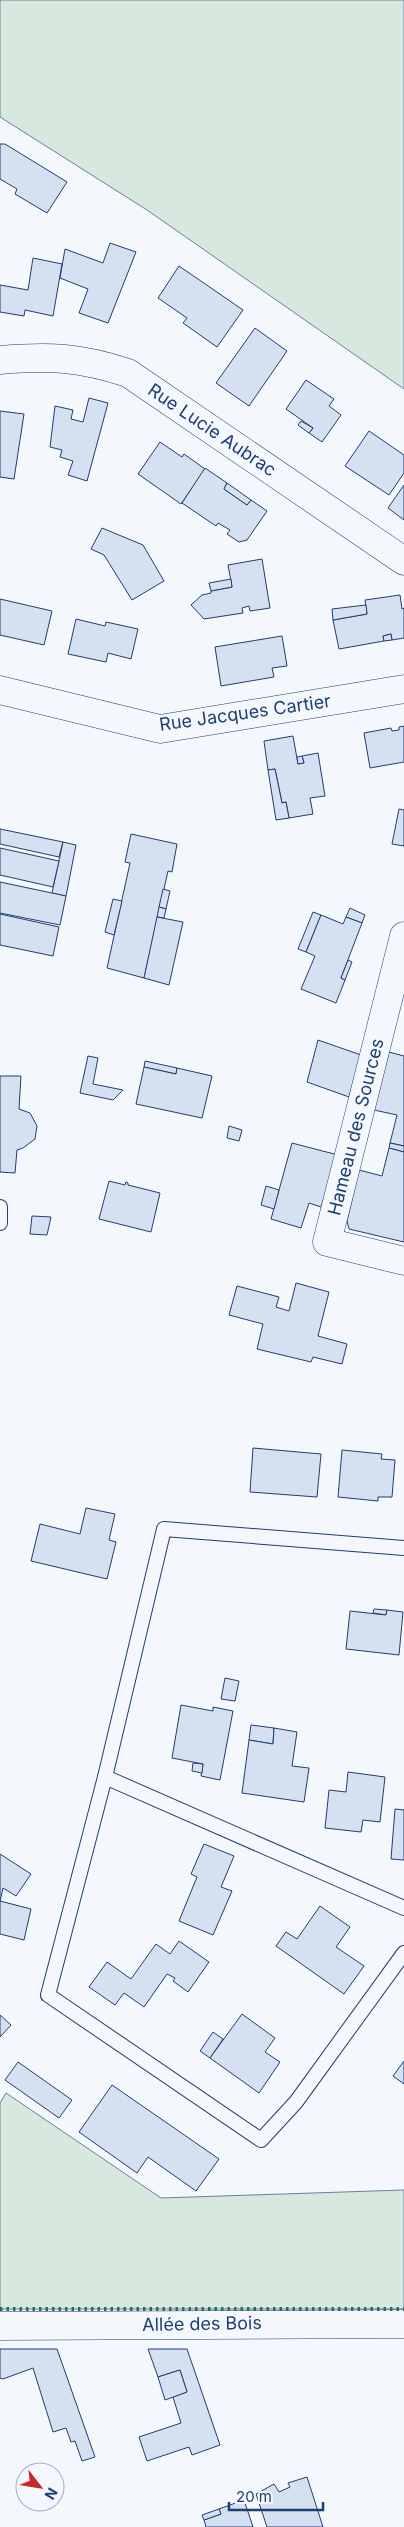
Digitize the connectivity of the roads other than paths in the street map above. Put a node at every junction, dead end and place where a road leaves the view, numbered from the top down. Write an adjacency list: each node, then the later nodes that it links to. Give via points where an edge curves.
1 (0, 360): 2 (street, Rue Lucie Aubrac, via 55,357 93,361 128,372)
2 (404, 560)
3 (404, 689): 4 (street, Rue Jacques Cartier, via 160,729)
4 (0, 690)
5 (404, 936): 8 (street, Hameau des Sources, via 327,1242)
6 (0, 1207): 7 (lane)
7 (0, 1224)
8 (404, 1261)
9 (404, 1548): 10 (lane, via 164,1529)
10 (105, 1777): 11 (lane); 12 (lane, via 48,1995 261,2140 296,2102)
11 (404, 1908)
12 (404, 1953)
13 (404, 2324): 14 (street, Allée des Bois)
14 (0, 2326)

